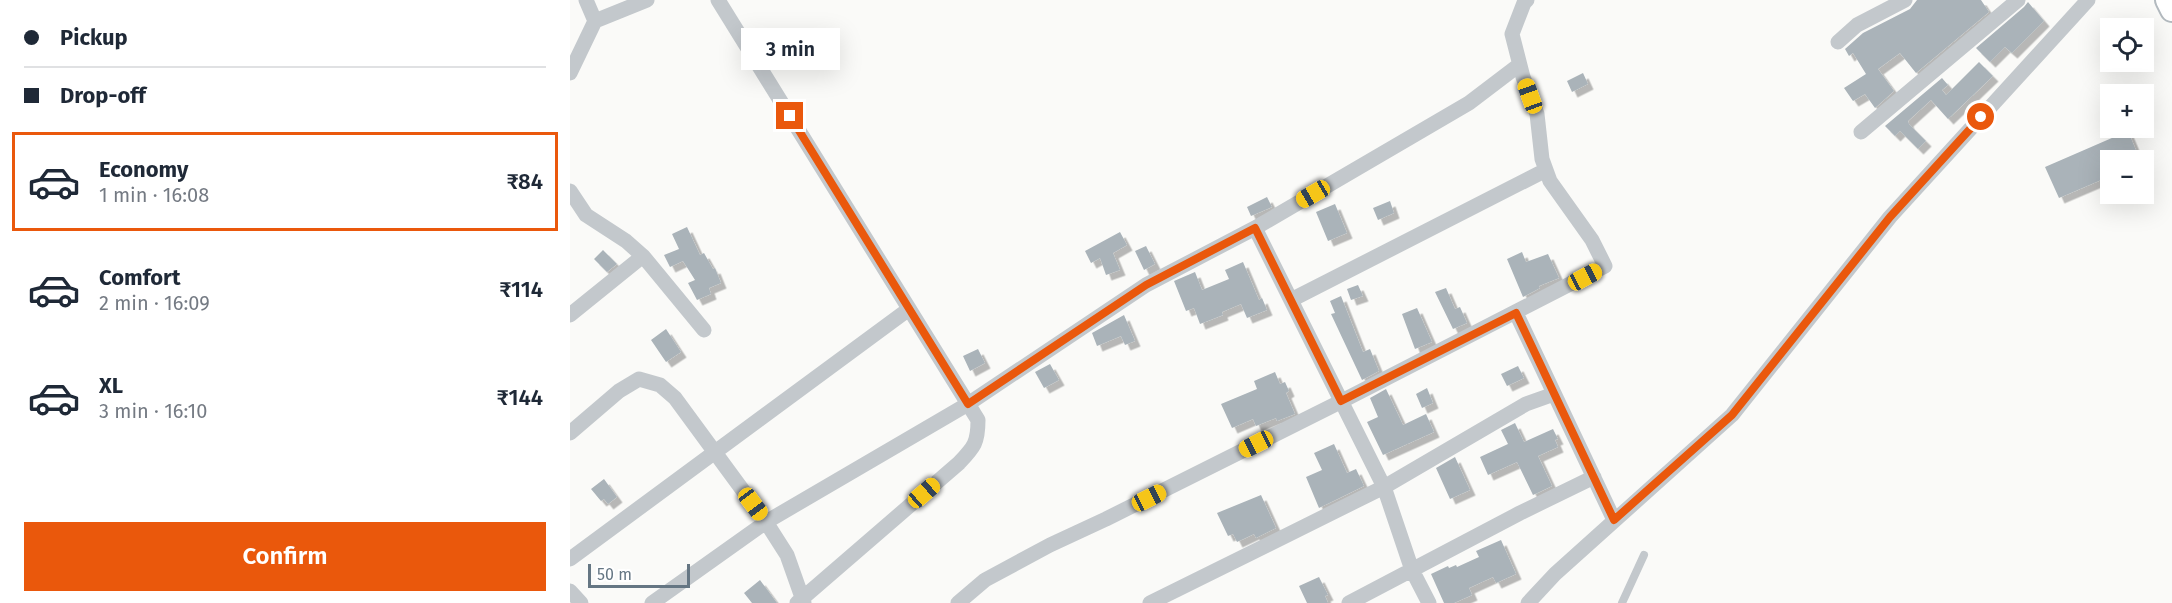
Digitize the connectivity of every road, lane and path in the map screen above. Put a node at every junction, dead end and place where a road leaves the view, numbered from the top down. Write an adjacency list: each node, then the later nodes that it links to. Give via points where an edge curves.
1 (586, 0): 10 (street)
2 (647, 0): 10 (street)
3 (718, 0): 20 (street)
4 (1527, 0): 12 (street, via 1512,34)
5 (1905, 0): 11 (street, via 1857,25)
6 (2018, 0): 14 (street)
7 (2088, 0): 31 (street, via 1890,217 1732,415)
8 (2167, 0): 9 (main road)
9 (2172, 10)
10 (595, 21): 13 (street)
11 (1838, 42)
12 (1520, 65): 15 (street, via 1537,114); 17 (street, via 1468,103)
13 (570, 73)
14 (1861, 132)
15 (1546, 170): 19 (street); 21 (street, via 1605,266)
16 (570, 191): 18 (street, via 586,215)
17 (1255, 228): 19 (street); 26 (street, via 1146,285)
18 (643, 256): 22 (street); 23 (street)
19 (1291, 300): 25 (street)
20 (909, 309): 26 (street); 28 (street)
21 (1516, 313): 24 (street); 25 (street)
22 (570, 315)
23 (704, 330)
24 (1554, 394): 29 (street); 30 (street, via 1526,404)
25 (1341, 401): 30 (street); 40 (street, via 1050,545 985,580)
26 (968, 404): 32 (street); 37 (street, via 978,420 974,448)
27 (570, 433): 28 (street, via 639,379 660,386 675,399)
28 (714, 451): 32 (street); 34 (street)
29 (1594, 477): 31 (street); 35 (street)
30 (1384, 487): 35 (street); 41 (street)
31 (1614, 520): 44 (street)
32 (766, 522): 37 (street, via 787,555); 39 (street)
33 (1644, 555): 45 (lane)
34 (570, 559)
35 (1412, 570): 42 (street); 43 (street)
36 (570, 591): 38 (street)
37 (801, 602)
38 (581, 603)
39 (652, 603)
40 (958, 603)
41 (1150, 603)
42 (1349, 603)
43 (1429, 603)
44 (1528, 603)
45 (1622, 603)

